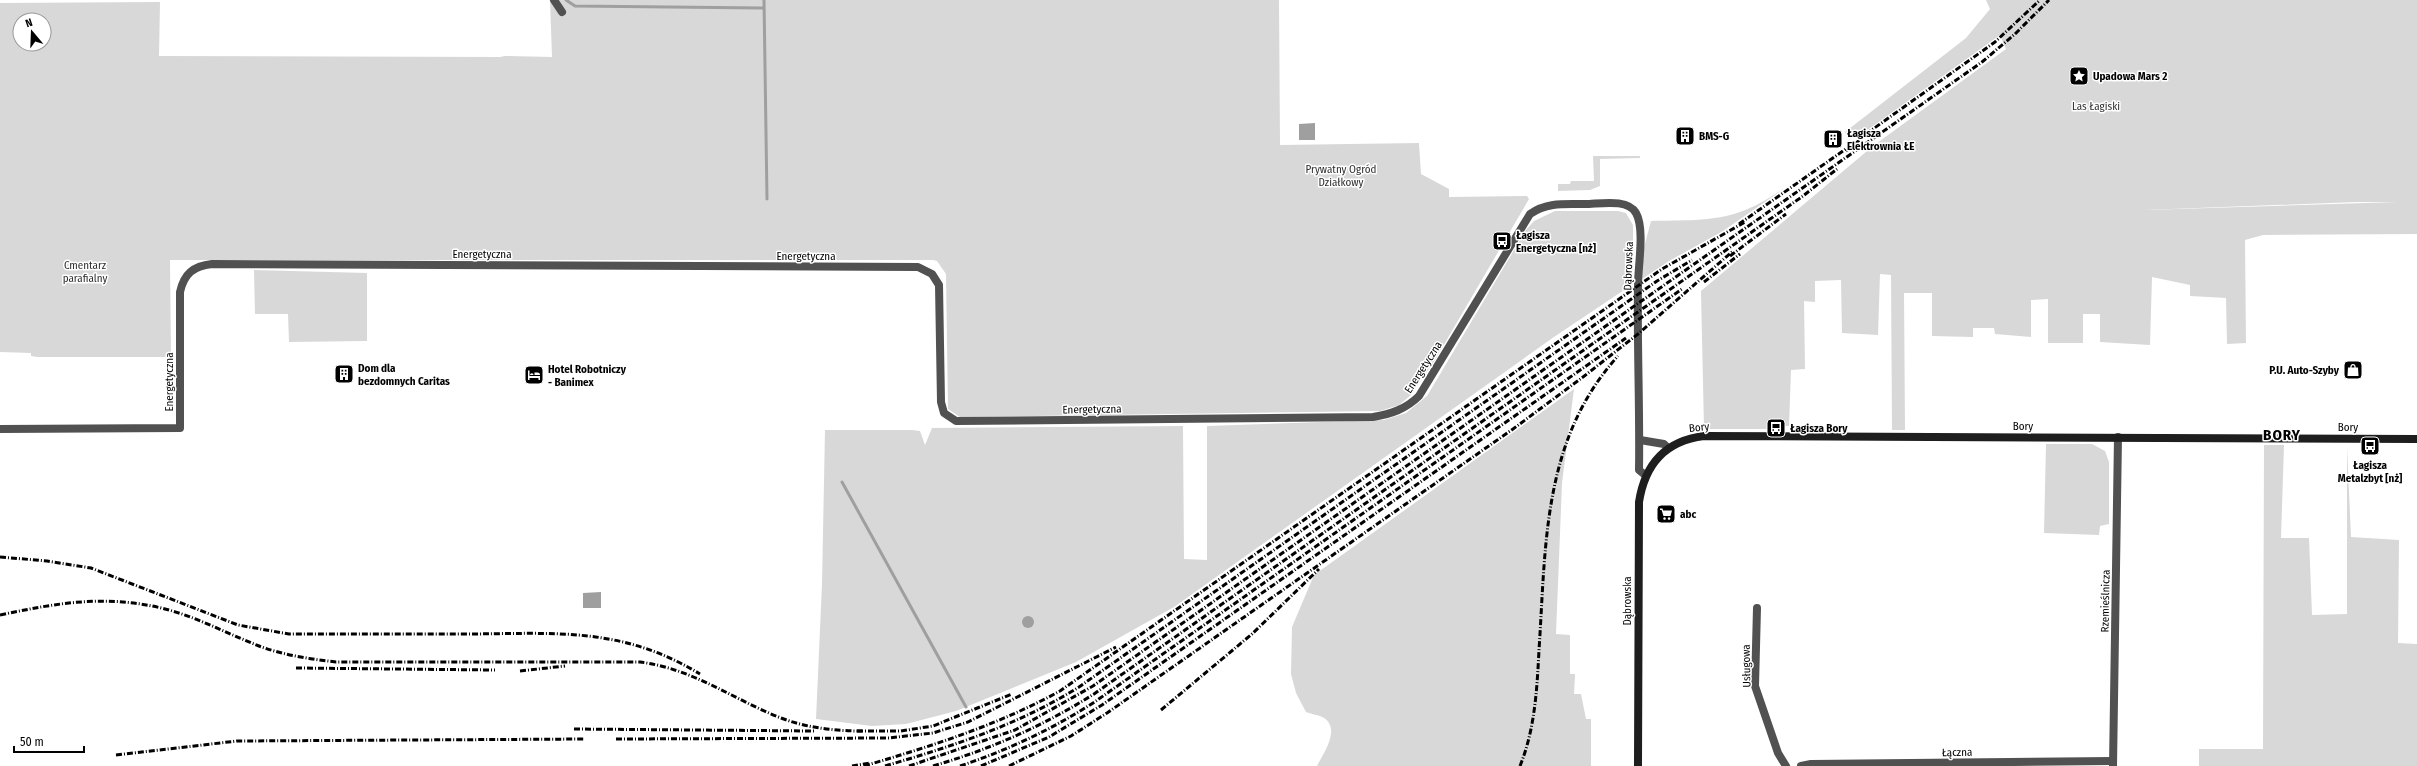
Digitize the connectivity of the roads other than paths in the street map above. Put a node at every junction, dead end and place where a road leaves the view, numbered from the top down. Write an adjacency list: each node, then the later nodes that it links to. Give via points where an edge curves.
1 (554, 0): 2 (street)
2 (562, 12)
3 (1524, 221): 4 (street, Energetyczna, via 1419,396 1412,404 1397,412 1373,417 956,421 944,413 941,402 939,285 932,274 918,267 212,264 202,265 187,273 180,292 180,428); 7 (street, Dąbrowska, via 1540,208 1556,204 1619,204 1631,207 1636,213 1640,225)
4 (0, 429)
5 (2118, 437): 6 (street, Bory); 8 (street, Bory, via 1704,436 1683,440); 11 (street, Rzemieślnicza)
6 (2417, 439)
7 (1640, 440): 8 (street, via 1664,444); 9 (street, Dąbrowska, via 1639,470)
8 (1668, 448): 9 (street, Bory, via 1652,464)
9 (1646, 475): 13 (street, Dąbrowska, via 1639,502)
10 (1757, 608): 14 (street, Usługowa, via 1755,686 1778,753)
11 (2113, 764): 12 (street, Łączna)
12 (1944, 765): 15 (street, Łączna)
13 (1638, 766)
14 (1786, 766)
15 (1800, 766)

